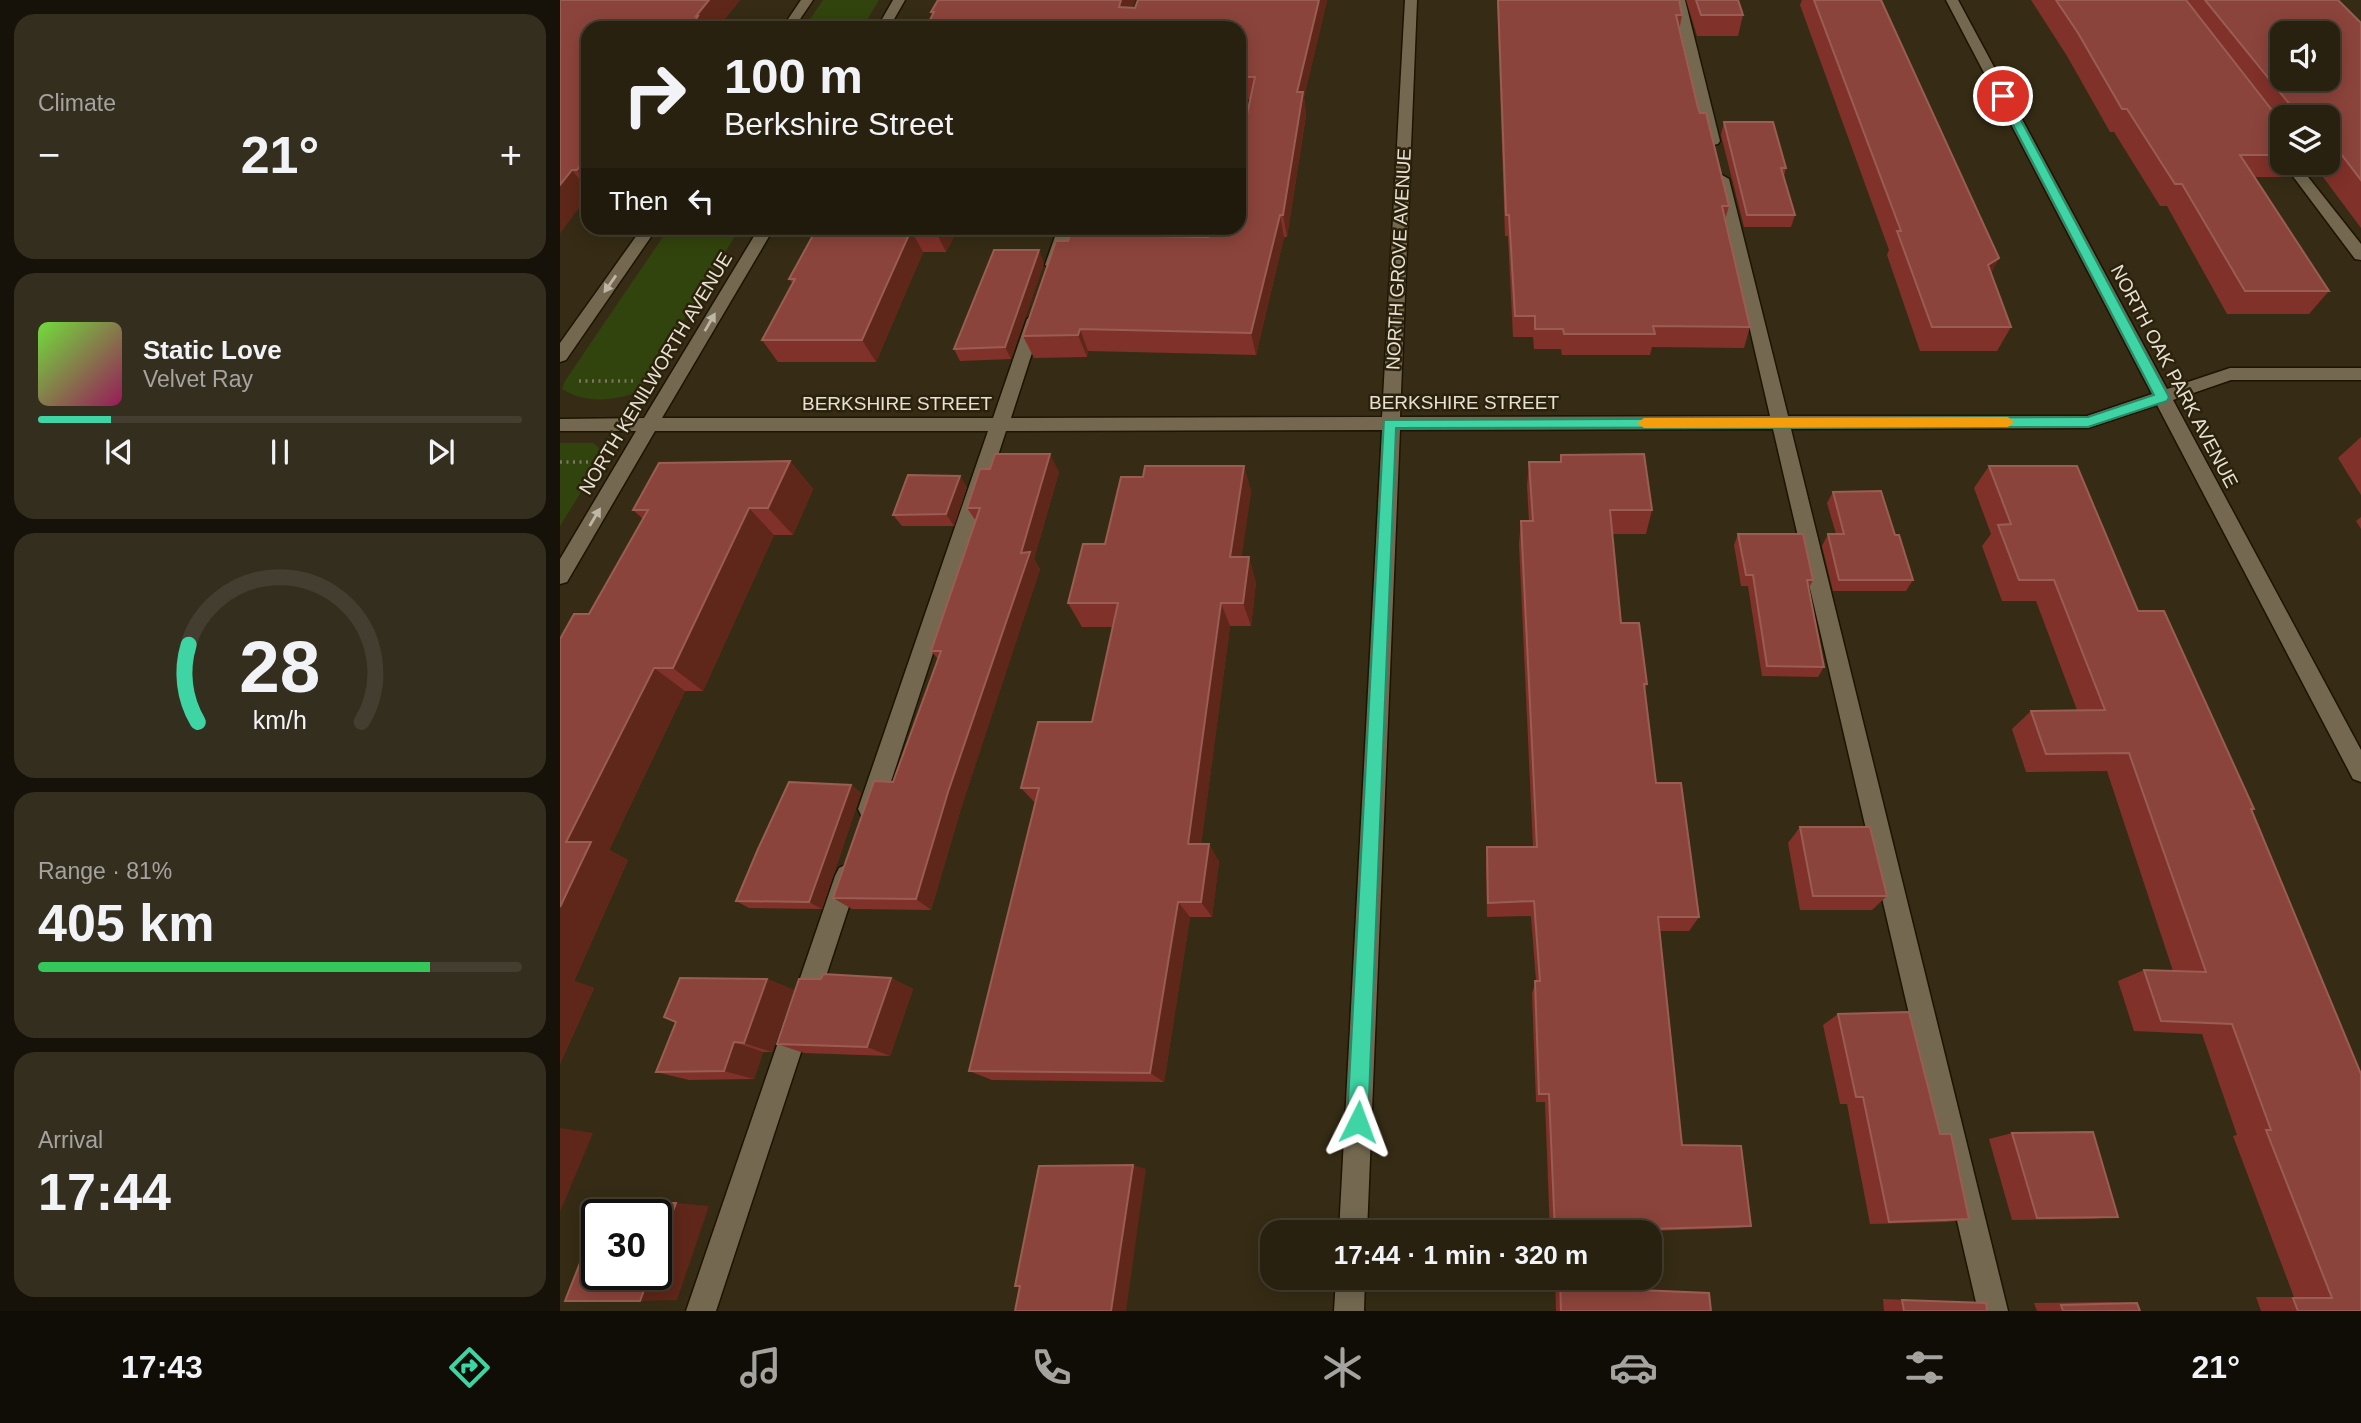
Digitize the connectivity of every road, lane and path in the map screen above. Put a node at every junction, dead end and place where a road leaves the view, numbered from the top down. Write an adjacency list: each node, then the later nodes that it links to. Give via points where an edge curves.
1 (807, 0): 6 (street)
2 (899, 0): 7 (street)
3 (1411, 0): 18 (street, NORTH GROVE AVENUE)
4 (1679, 0): 19 (street)
5 (1952, 0): 17 (street, NORTH OAK PARK AVENUE)
6 (793, 21)
7 (887, 21)
8 (2299, 175): 12 (street)
9 (644, 235): 13 (street, one-way to 13)
10 (762, 235): 22 (street, NORTH KENILWORTH AVENUE, one-way to 10)
11 (1064, 235): 20 (street)
12 (2361, 255)
13 (560, 356)
14 (2361, 374): 17 (street, BERKSHIRE STREET, via 2230,374)
15 (578, 381): 16 (path)
16 (646, 381)
17 (2162, 397): 19 (street, BERKSHIRE STREET, via 2088,422); 26 (street, NORTH OAK PARK AVENUE)
18 (1389, 423): 19 (street, BERKSHIRE STREET); 20 (street, BERKSHIRE STREET); 29 (street, NORTH GROVE AVENUE)
19 (1780, 423): 33 (street)
20 (1000, 424): 22 (street, BERKSHIRE STREET); 27 (street)
21 (560, 425): 22 (street, BERKSHIRE STREET)
22 (650, 425): 25 (street, NORTH KENILWORTH AVENUE, one-way to 22)
23 (600, 461): 24 (path)
24 (560, 462)
25 (560, 576)
26 (2361, 772)
27 (864, 827)
28 (855, 853): 31 (street)
29 (1354, 1220)
30 (1350, 1290): 32 (street)
31 (701, 1311)
32 (1349, 1311)
33 (1993, 1311)

